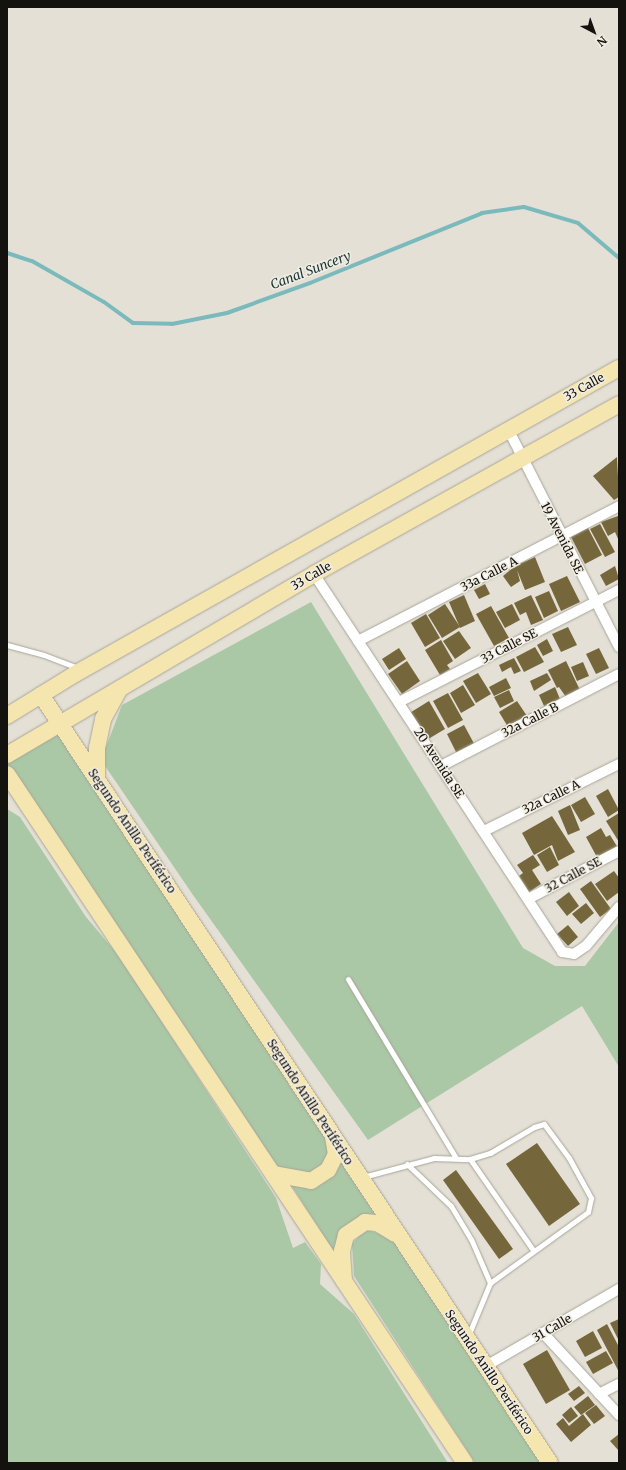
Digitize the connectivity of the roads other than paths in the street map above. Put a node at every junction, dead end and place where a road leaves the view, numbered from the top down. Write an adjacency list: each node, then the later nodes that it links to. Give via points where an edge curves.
1 (619, 368): 3 (main road, 33 Calle)
2 (619, 404): 4 (main road, 33 Calle)
3 (508, 428): 4 (street, 19 Avenida SE); 13 (main road, 33 Calle)
4 (522, 456): 6 (street, 19 Avenida SE); 7 (main road, 33 Calle)
5 (619, 506): 6 (street, 33a Calle A)
6 (560, 536): 9 (street, 19 Avenida SE); 10 (street, 33a Calle A)
7 (314, 574): 10 (street, 20 Avenida SE); 15 (main road, 33 Calle)
8 (619, 590): 9 (street, 33 Calle SE)
9 (595, 602): 12 (street, 19 Avenida SE); 17 (street, 33 Calle SE)
10 (358, 642): 17 (street, 20 Avenida SE)
11 (7, 645): 13 (lane, via 44,655)
12 (619, 647)
13 (82, 670): 16 (main road, 33 Calle)
14 (619, 674): 22 (street, 32a Calle B)
15 (121, 686): 19 (main road, 33 Calle); 23 (main road, via 103,719 96,748)
16 (41, 695): 18 (main road, 33 Calle); 19 (main road, Segundo Anillo Periférico)
17 (399, 702): 22 (street, 20 Avenida SE)
18 (7, 716)
19 (60, 723): 20 (main road, 33 Calle); 23 (main road, Segundo Anillo Periférico)
20 (7, 755)
21 (619, 764): 25 (street, 32a Calle A)
22 (442, 766): 25 (street, 20 Avenida SE)
23 (97, 779): 30 (main road, Segundo Anillo Periférico)
24 (8, 782): 34 (main road, via 24,799)
25 (484, 831): 27 (street, 20 Avenida SE)
26 (619, 851): 27 (street, 32 Calle SE)
27 (528, 899): 28 (street, 20 Avenida SE, via 562,952 574,954 586,946)
28 (619, 907)
29 (348, 979): 31 (lane)
30 (333, 1135): 34 (main road, via 336,1154 328,1170 311,1181); 35 (main road, Segundo Anillo Periférico)
31 (456, 1158): 32 (lane); 33 (lane, via 434,1158)
32 (470, 1159): 37 (lane); 37 (lane, via 490,1153 534,1127 544,1124 569,1158 590,1198 588,1212)
33 (407, 1164): 35 (lane); 39 (lane, via 451,1206 471,1239)
34 (273, 1174): 38 (main road)
35 (361, 1177): 36 (main road, Segundo Anillo Periférico)
36 (400, 1236): 38 (main road, via 377,1223 365,1222 346,1235 342,1252); 42 (main road, Segundo Anillo Periférico)
37 (533, 1250): 39 (lane)
38 (344, 1282): 47 (main road)
39 (490, 1283): 42 (lane)
40 (619, 1289): 41 (street, 31 Calle)
41 (542, 1333): 43 (street, 31 Calle); 45 (street)
42 (467, 1338): 43 (main road, Segundo Anillo Periférico)
43 (486, 1366): 48 (main road, Segundo Anillo Periférico)
44 (619, 1384): 45 (street)
45 (599, 1394): 46 (street)
46 (619, 1415)
47 (465, 1463)
48 (550, 1463)

